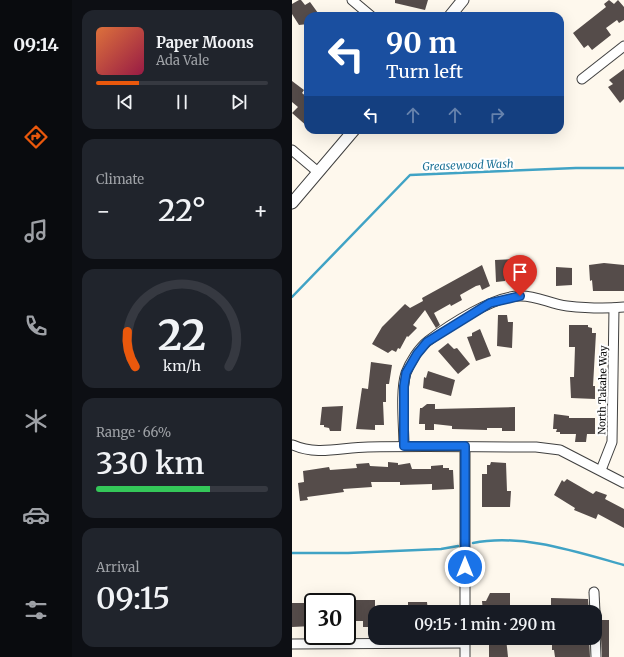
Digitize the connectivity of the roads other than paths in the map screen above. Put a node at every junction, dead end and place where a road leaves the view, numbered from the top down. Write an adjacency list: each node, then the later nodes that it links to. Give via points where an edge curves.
1 (352, 0): 3 (street)
2 (463, 0): 4 (street)
3 (366, 12)
4 (453, 12)
5 (624, 46): 6 (street)
6 (582, 80)
7 (351, 134): 9 (street)
8 (292, 150): 9 (street)
9 (318, 172): 10 (street)
10 (292, 202)
11 (624, 307): 12 (street)
12 (614, 308): 14 (street, via 566,306 538,298 509,297 490,303 427,342 406,373); 16 (street, North Takahe Way, via 612,442)
13 (293, 445): 14 (street, via 305,450)
14 (404, 446): 15 (street)
15 (465, 446): 16 (street, via 560,450); 19 (street)
16 (601, 470): 17 (street)
17 (624, 483)
18 (594, 592): 20 (street)
19 (465, 605)
20 (595, 605)
21 (368, 642): 22 (street)
22 (292, 644)
23 (465, 645): 25 (street)
24 (596, 645): 26 (street)
25 (466, 657)
26 (596, 657)

